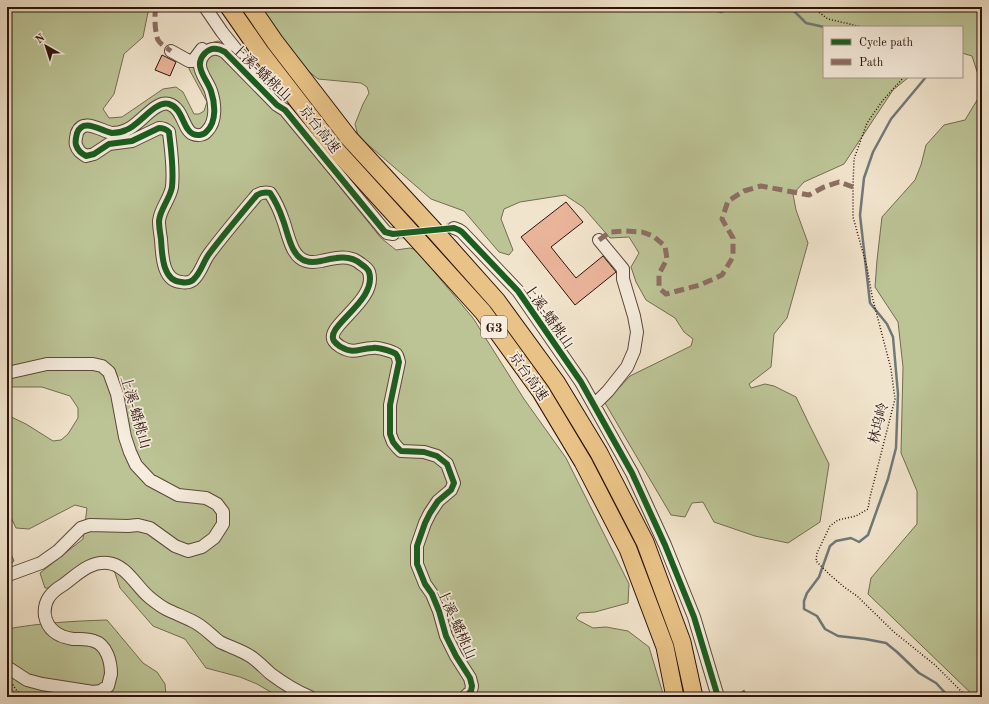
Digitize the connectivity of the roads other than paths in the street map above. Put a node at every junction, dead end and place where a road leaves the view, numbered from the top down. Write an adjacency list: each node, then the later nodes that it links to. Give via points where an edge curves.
1 (205, 7): 6 (street)
2 (229, 7): 16 (highway, 京台高速 / G3, via 336,150 483,312 541,392 583,462 628,549 665,648)
3 (251, 7): 17 (highway, 京台高速 / G3, via 350,138 497,300 556,382 599,453 645,542 682,642)
4 (171, 51): 5 (street, via 189,61 193,61 208,45 215,45)
5 (225, 52): 6 (street, 上溪-蟠桃山); 15 (street, 上溪-蟠桃山, via 218,49 207,51 200,61 201,72 211,91 215,113 211,126 203,134 192,134 179,113 170,104 162,104 131,129 121,133 112,133 89,125 83,126 76,135 76,144 79,152 86,156 109,144 132,141 160,128 167,129 173,168 172,188 159,222 164,265 172,278 179,282 188,283 193,280 215,246 261,192 270,193 291,245 301,259 314,262 352,258 368,270 370,285 355,308 336,328 333,339 347,351 373,347 391,351 398,356 390,405 392,442 401,451 424,452 437,456 447,464 451,473 454,483 451,490 438,501 425,523 417,546 417,564 439,611 446,636 470,678 471,691)
6 (285, 110): 8 (street, 上溪-蟠桃山, via 384,230)
7 (454, 228): 11 (street, 上溪-蟠桃山, via 462,232 518,291)
8 (394, 234)
9 (599, 240): 11 (street, via 623,269 623,279 637,332 634,351 627,367)
10 (7, 373): 12 (street, 上溪-蟠桃山, via 47,364 102,366 109,372 117,394 125,437 136,465 150,480 178,496 206,498 217,504 223,512 223,524 214,538 202,547 188,550 175,546 150,528 138,525 90,525 81,528 58,551 41,563)
11 (594, 405): 18 (street, 上溪-蟠桃山, via 632,474 665,545 694,618)
12 (7, 576)
13 (7, 667): 14 (street, via 27,680 42,684 92,692 101,691 108,686 111,673 104,648 96,641 72,639 54,632 45,617 45,608 48,597 54,591 88,566 109,563 126,572 145,594 164,609 196,623 220,642 250,656 271,674)
14 (310, 697)
15 (465, 697)
16 (675, 697)
17 (694, 697)
18 (718, 697)

